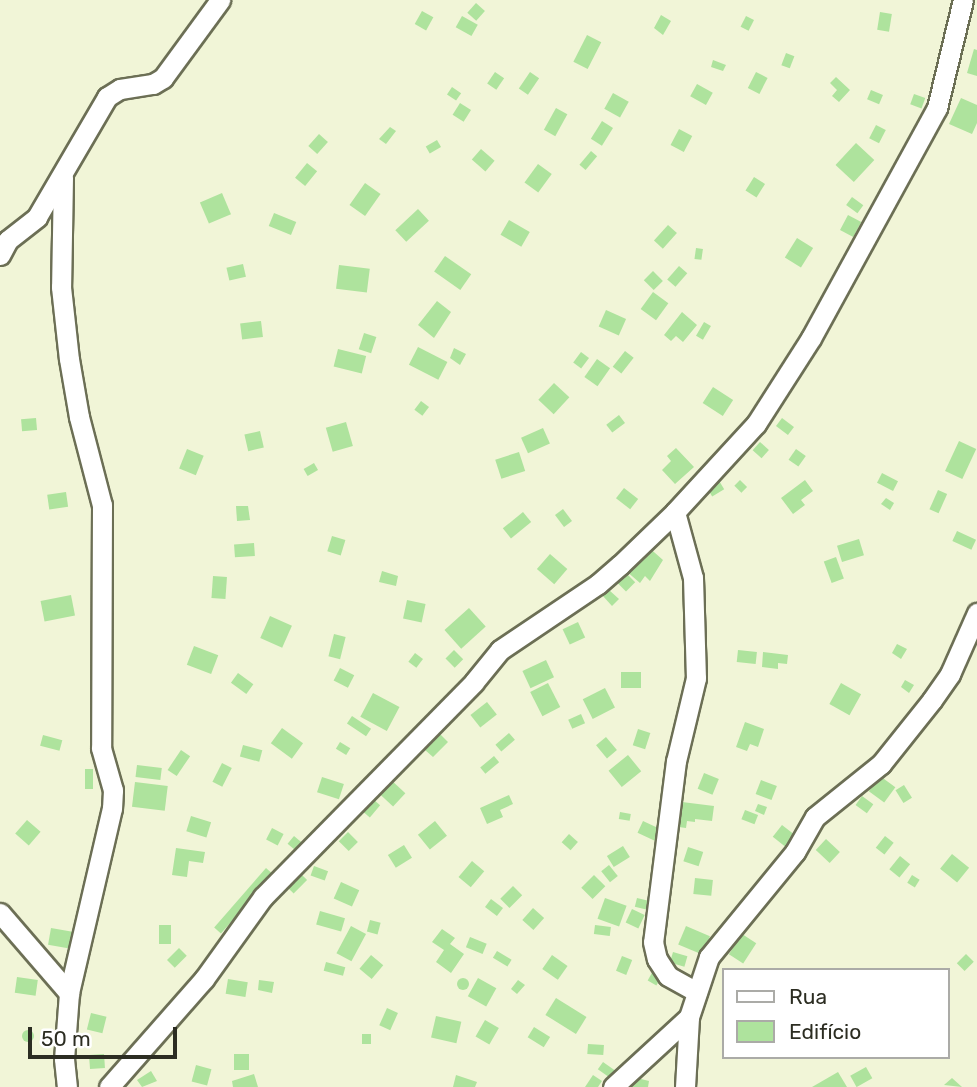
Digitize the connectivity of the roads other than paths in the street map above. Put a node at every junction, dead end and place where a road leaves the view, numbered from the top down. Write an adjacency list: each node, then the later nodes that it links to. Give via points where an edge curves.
1 (220, 0): 3 (street, via 163,78 107,97)
2 (963, 0): 5 (street, via 937,108 811,338 756,424)
3 (63, 177): 4 (street, via 37,217 8,240); 9 (street, via 61,287 69,359 102,505 101,748 113,790)
4 (0, 256)
5 (675, 512): 8 (street, via 693,578 696,678 676,761 653,942 668,976); 12 (street, via 598,584 499,650 474,682 264,897 204,979)
6 (977, 613): 8 (street, via 950,674 932,700 881,764 815,817 795,852 717,944)
7 (0, 913): 9 (street)
8 (697, 992): 10 (street)
9 (69, 993): 11 (street, via 64,1059)
10 (689, 1017): 13 (street); 14 (street)
11 (67, 1087)
12 (109, 1087)
13 (613, 1087)
14 (685, 1087)

